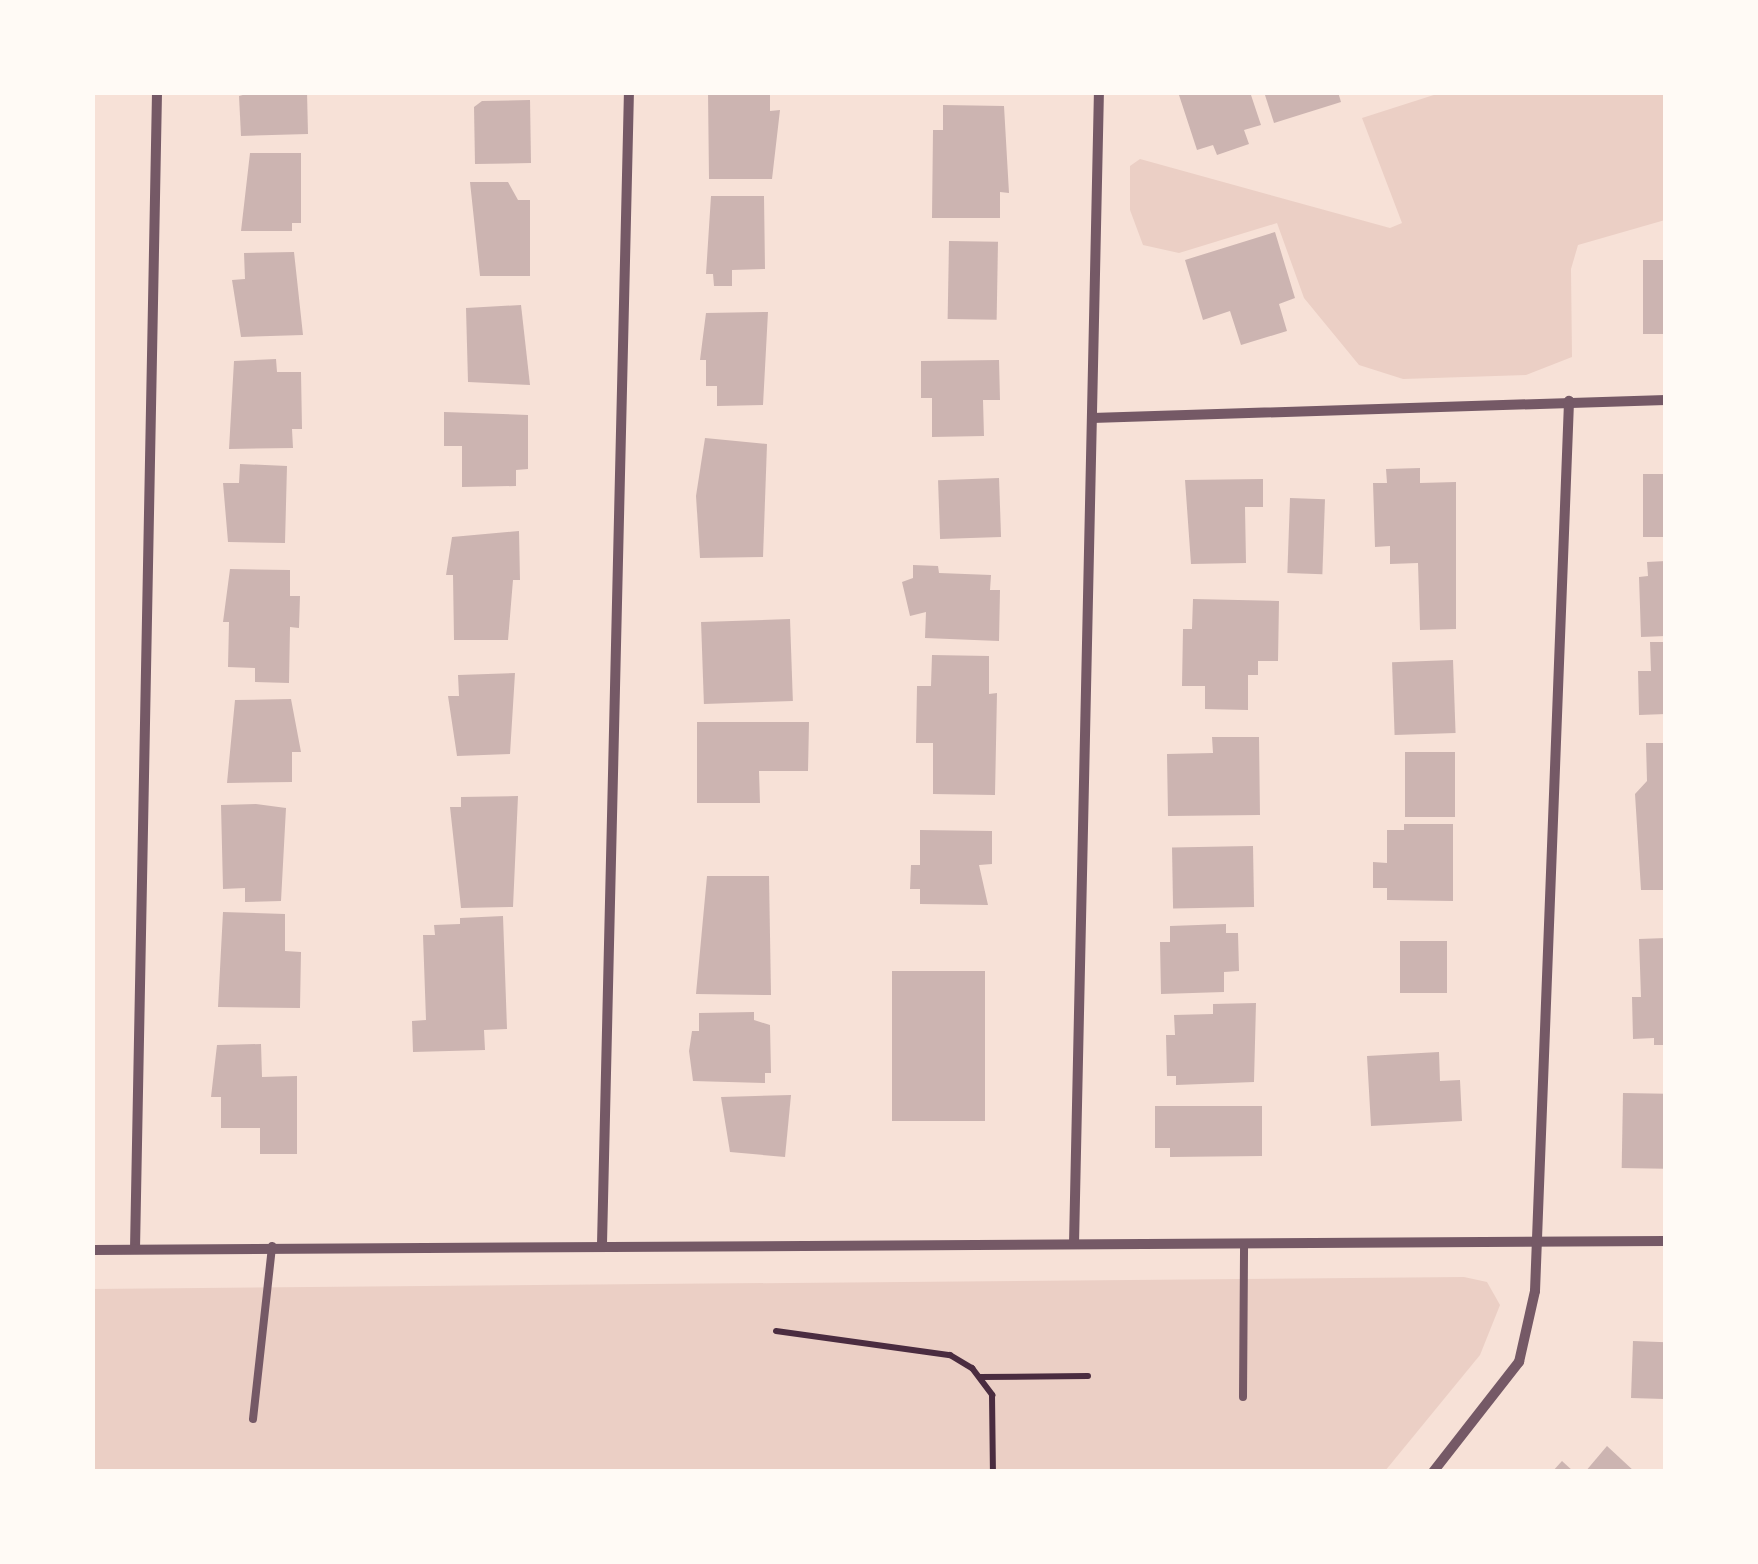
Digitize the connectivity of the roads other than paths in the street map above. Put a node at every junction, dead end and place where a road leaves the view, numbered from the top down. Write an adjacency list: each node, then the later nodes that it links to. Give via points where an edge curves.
1 (156, 92): 13 (street)
2 (629, 92): 9 (street)
3 (1099, 92): 6 (street)
4 (1666, 400): 5 (street)
5 (1569, 402): 6 (street); 7 (street)
6 (1092, 418): 10 (street)
7 (1538, 1241): 8 (street); 11 (street); 17 (street, via 1530,1328 1519,1362)
8 (1666, 1241)
9 (602, 1244): 10 (street); 12 (street)
10 (1074, 1244): 11 (street)
11 (1244, 1244): 15 (lane)
12 (272, 1246): 13 (street); 16 (lane)
13 (135, 1249): 14 (street)
14 (92, 1250)
15 (1243, 1397)
16 (254, 1418)
17 (1433, 1472)

